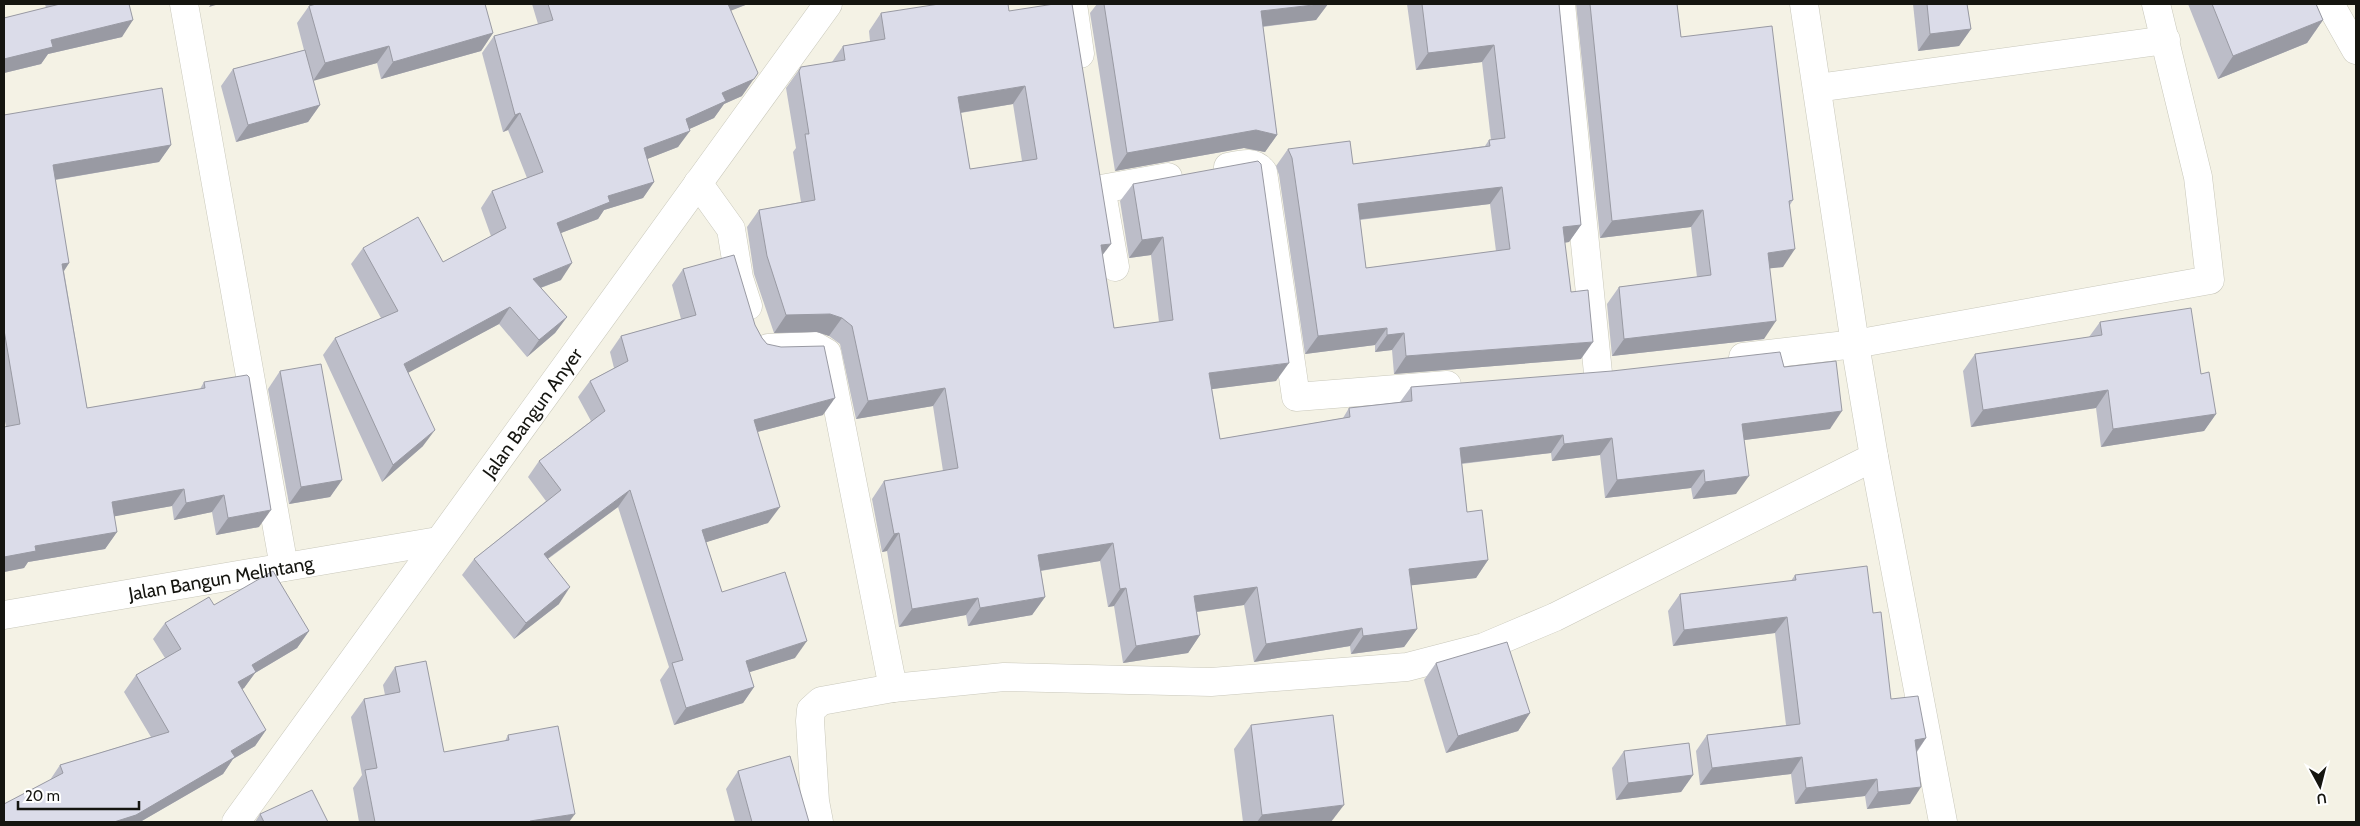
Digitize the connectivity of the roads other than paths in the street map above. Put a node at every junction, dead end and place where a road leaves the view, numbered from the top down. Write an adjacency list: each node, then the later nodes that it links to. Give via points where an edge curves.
1 (184, 4): 24 (street)
2 (828, 4): 13 (street, Jalan Bangun Anyer)
3 (1072, 4): 10 (street)
4 (1561, 4): 19 (street)
5 (1804, 4): 11 (street)
6 (2156, 4): 8 (street)
7 (2330, 4): 9 (street)
8 (2166, 40): 11 (street); 16 (street, via 2198,177 2210,280)
9 (2356, 50)
10 (1084, 82)
11 (1817, 88): 16 (street)
12 (1097, 160): 14 (street)
13 (698, 183): 23 (street, Jalan Bangun Anyer); 26 (street, via 731,229 739,278 764,347 772,350 815,346 828,354)
14 (1101, 189): 15 (street); 21 (street, via 1248,163 1257,165 1263,172 1296,397)
15 (1115, 267)
16 (1854, 344): 17 (street); 22 (street)
17 (1716, 360)
18 (1627, 369): 19 (street)
19 (1598, 372): 20 (street)
20 (1568, 375)
21 (1471, 383)
22 (1874, 457): 26 (street, via 1556,617 1484,647 1406,666 1211,682 1004,677); 29 (street)
23 (438, 541): 24 (street, Jalan Bangun Melintang); 27 (street, Jalan Bangun Anyer)
24 (284, 567): 25 (street, Jalan Bangun Melintang)
25 (4, 615)
26 (893, 688): 28 (street, via 820,701 811,710)
27 (236, 822)
28 (819, 822)
29 (1943, 822)

